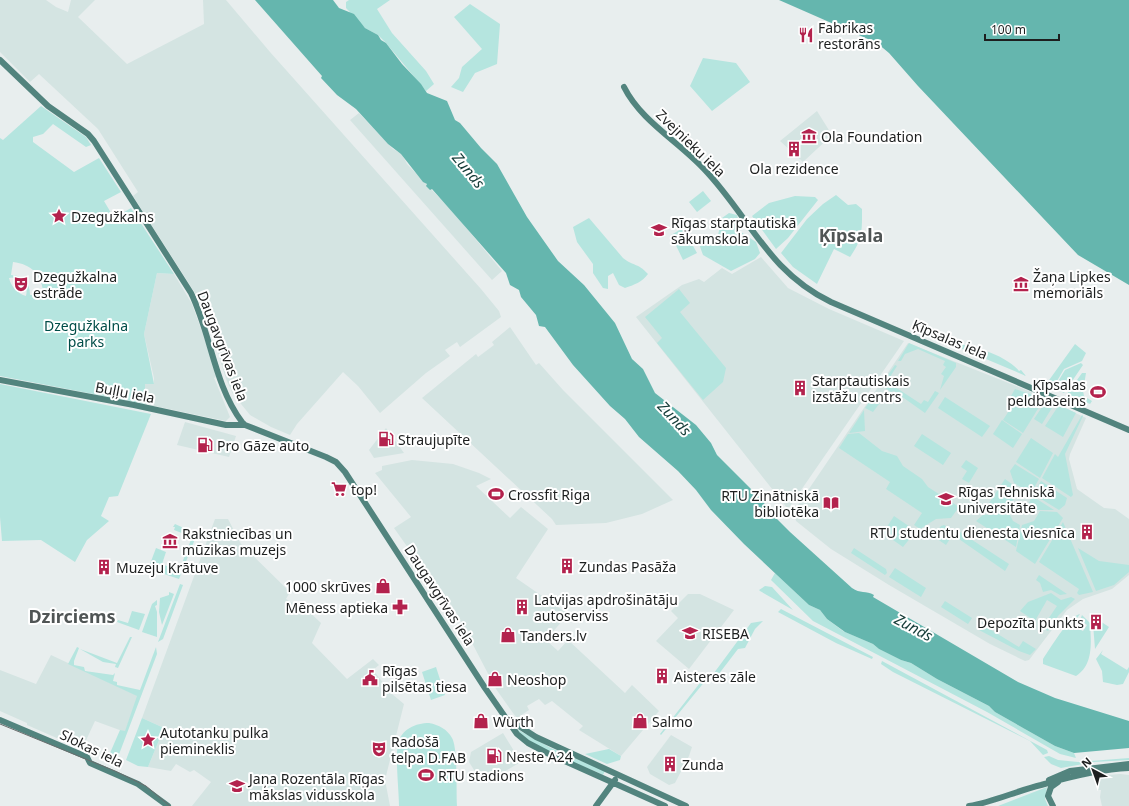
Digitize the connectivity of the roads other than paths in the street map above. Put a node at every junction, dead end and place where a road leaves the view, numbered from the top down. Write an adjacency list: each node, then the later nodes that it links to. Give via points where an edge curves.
1 (0, 60): 5 (main road, Daugavgrīvas iela, via 48,106 94,141 190,293 202,318 227,394)
2 (624, 87): 3 (main road, Zvejnieku iela, via 636,107 708,173)
3 (771, 255): 6 (main road, Ķīpsalas iela, via 798,282 819,296)
4 (0, 380): 5 (main road, Buļļu iela, via 226,425)
5 (245, 425): 7 (main road, Daugavgrīvas iela, via 326,457 336,462 345,472)
6 (1129, 430)
7 (505, 717): 11 (main road, Daugavgrīvas iela, via 536,737); 13 (main road, Daugavgrīvas iela, via 528,743)
8 (0, 720): 15 (main road, Slokas iela, via 87,757 90,763 138,784)
9 (1129, 764): 14 (main road, via 1070,771)
10 (1129, 768): 12 (main road)
11 (619, 775): 13 (main road); 18 (main road, Daugavgrīvas iela)
12 (1063, 779): 14 (main road); 20 (main road, via 1050,788 1048,796)
13 (613, 782): 16 (main road); 17 (main road, Daugavgrīvas iela)
14 (1040, 785): 19 (main road)
15 (168, 806)
16 (596, 806)
17 (665, 806)
18 (686, 806)
19 (969, 806)
20 (1053, 806)

